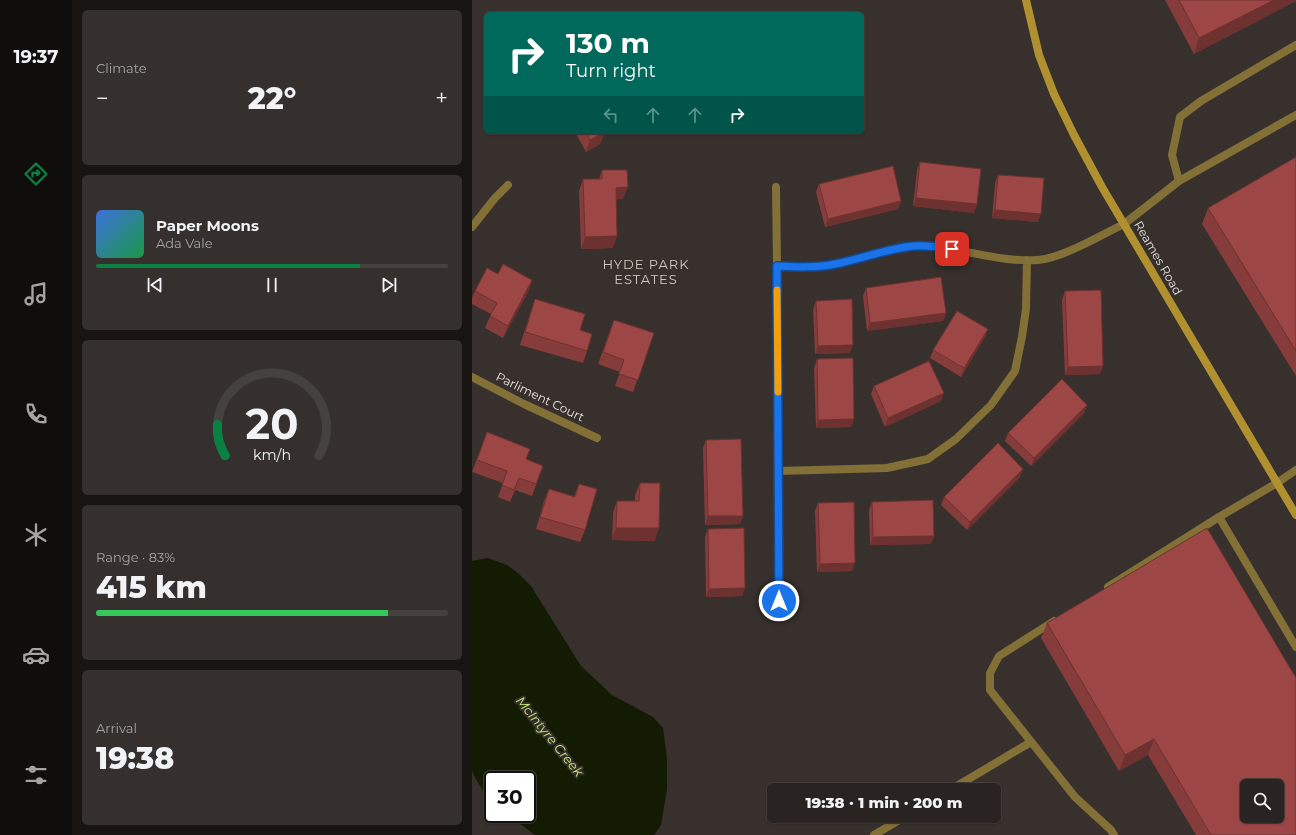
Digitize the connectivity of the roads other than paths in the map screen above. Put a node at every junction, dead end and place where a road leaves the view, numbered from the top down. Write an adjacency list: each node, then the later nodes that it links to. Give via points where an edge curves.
1 (1026, 0): 7 (main road, Reames Road, via 1039,55 1054,94)
2 (1296, 45): 4 (street, via 1201,101 1180,117 1172,155)
3 (1296, 115): 4 (street)
4 (1179, 181): 7 (street)
5 (508, 185): 8 (street)
6 (776, 187): 10 (street)
7 (1124, 224): 9 (street, via 1064,253 1039,260); 15 (main road, Reames Road)
8 (472, 227)
9 (1027, 260): 10 (street, via 939,247 913,246 835,264 811,267); 14 (street, via 1026,310 1015,371 991,405 956,439 928,459 887,468)
10 (777, 266): 14 (street)
11 (472, 377): 12 (street, Parliment Court)
12 (597, 438)
13 (1296, 470): 15 (street)
14 (778, 471): 19 (street)
15 (1277, 483): 16 (main road, Reames Road); 17 (street)
16 (1296, 515)
17 (1219, 517): 18 (street); 21 (street)
18 (1099, 593)
19 (779, 601)
20 (1059, 618): 22 (street, via 999,656 990,672 990,690)
21 (1296, 647)
22 (1031, 742): 23 (street); 26 (street, via 1075,797)
23 (962, 783)
24 (894, 823): 25 (street)
25 (874, 835)
26 (1114, 835)

